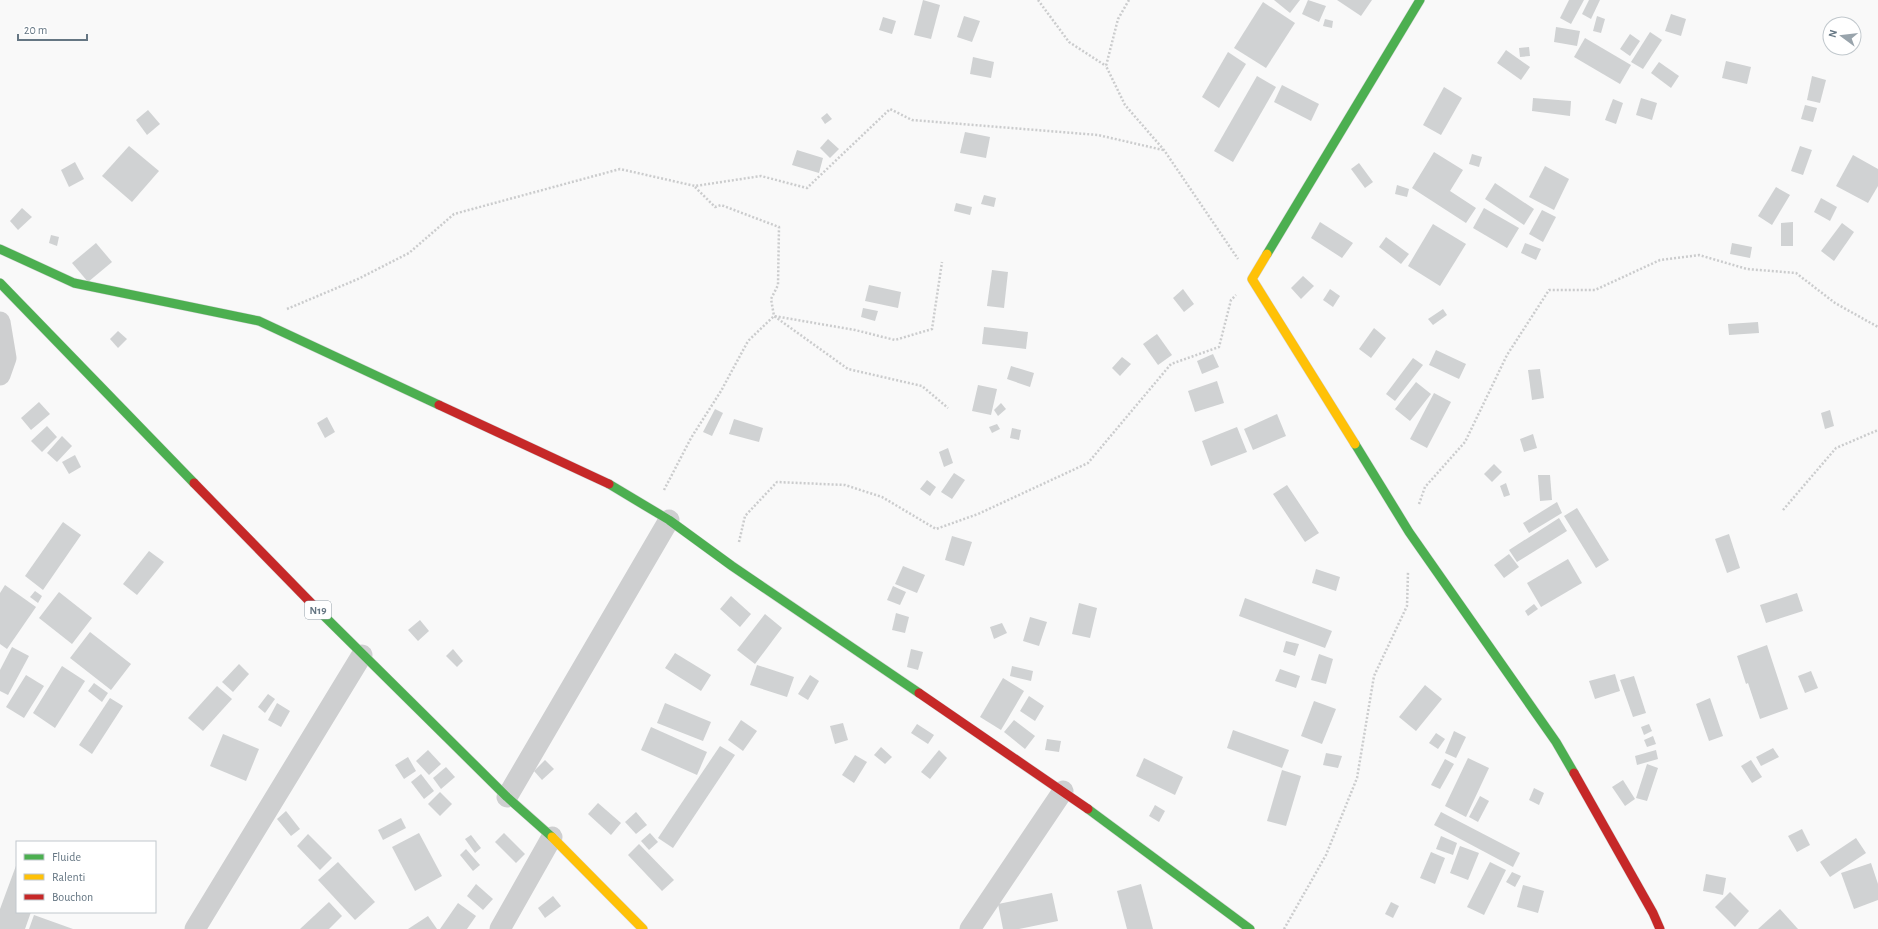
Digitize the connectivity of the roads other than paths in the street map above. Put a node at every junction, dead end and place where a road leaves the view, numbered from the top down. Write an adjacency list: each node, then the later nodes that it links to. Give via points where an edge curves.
1 (1420, 0): 16 (street, via 1252,279 1409,532 1556,742)
2 (0, 249): 6 (street, via 74,283 259,321 617,488)
3 (0, 283): 7 (street, N19)
4 (0, 322): 5 (street, via 6,358)
5 (0, 375)
6 (661, 515): 8 (street); 9 (street)
7 (362, 655): 9 (street, N19); 11 (street)
8 (1063, 791): 14 (street); 15 (street)
9 (507, 797): 10 (street, N19)
10 (552, 837): 12 (street); 13 (street, N19)
11 (195, 929)
12 (500, 929)
13 (643, 929)
14 (970, 929)
15 (1250, 929)
16 (1660, 929)

